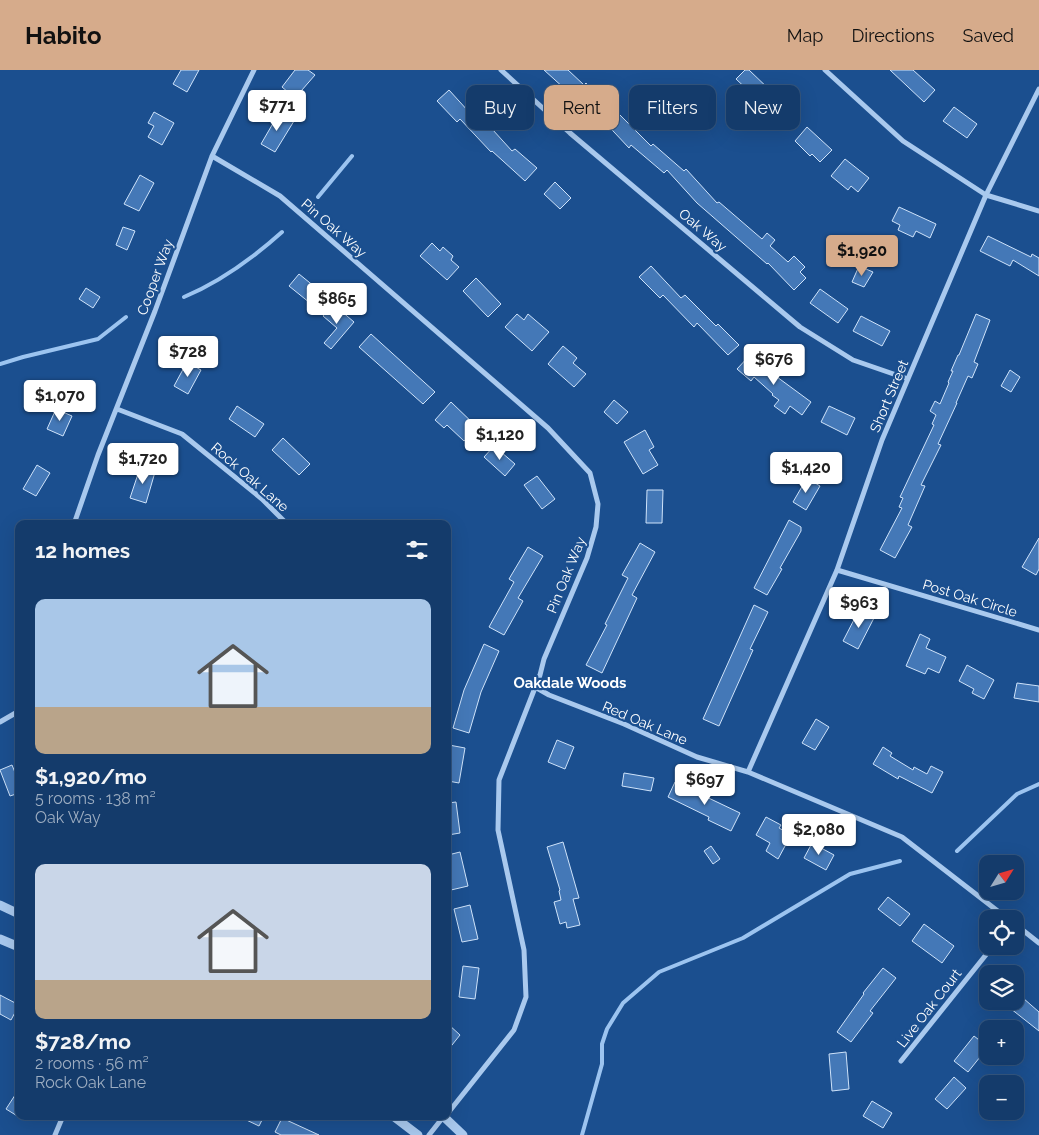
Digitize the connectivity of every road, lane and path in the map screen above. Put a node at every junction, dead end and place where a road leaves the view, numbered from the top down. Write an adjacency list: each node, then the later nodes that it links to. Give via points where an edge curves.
1 (254, 70): 5 (street, Cooper Way)
2 (501, 70): 8 (street, Oak Way, via 800,327 852,360)
3 (824, 70): 6 (street, via 904,142)
4 (1039, 89): 6 (street, Short Street)
5 (212, 156): 9 (street, Cooper Way); 14 (street, Pin Oak Way, via 280,196 548,428 590,473 598,504 596,527 587,558)
6 (986, 195): 7 (street); 8 (street, Short Street)
7 (1039, 211)
8 (908, 380): 12 (street, Short Street, via 882,440)
9 (117, 409): 10 (street, Cooper Way); 11 (street, Rock Oak Lane, via 182,434)
10 (75, 520)
11 (283, 520)
12 (837, 570): 13 (street, Post Oak Circle); 17 (street, Short Street)
13 (1039, 630)
14 (535, 687): 17 (street, Red Oak Lane, via 697,757); 27 (street, Pin Oak Way, via 499,780 498,830 524,950 526,996 514,1030)
15 (15, 713): 16 (street)
16 (0, 722)
17 (748, 772): 19 (street, Red Oak Lane, via 902,837)
18 (0, 905): 20 (street)
19 (996, 910)
20 (15, 912)
21 (1024, 931): 23 (street)
22 (0, 938): 24 (street)
23 (1039, 943)
24 (15, 945)
25 (986, 955): 26 (street, Live Oak Court)
26 (901, 1061)
27 (451, 1109)
28 (61, 1120): 32 (street)
29 (398, 1120): 33 (street)
30 (441, 1120): 34 (street)
31 (448, 1120): 35 (street)
32 (55, 1135)
33 (418, 1135)
34 (428, 1135)
35 (463, 1135)

